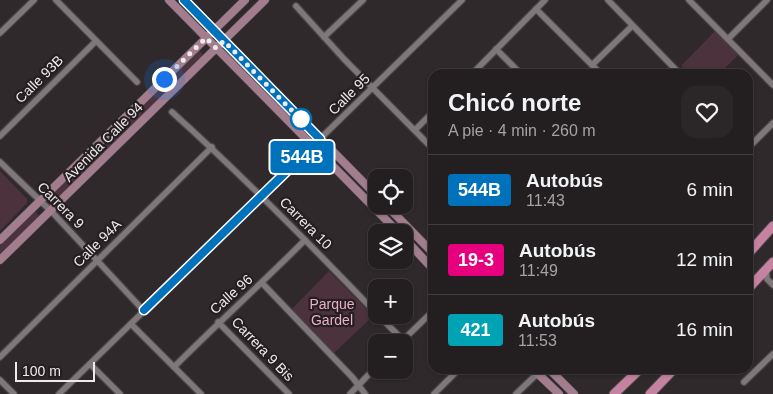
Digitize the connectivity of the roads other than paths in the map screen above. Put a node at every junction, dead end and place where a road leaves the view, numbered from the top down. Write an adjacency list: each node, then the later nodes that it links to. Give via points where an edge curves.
1 (34, 0): 17 (street)
2 (56, 0): 21 (street)
3 (169, 0): 18 (main road)
4 (184, 0): 16 (main road)
5 (245, 0): 16 (main road, Avenida Calle 94)
6 (265, 0): 22 (main road, Avenida Calle 94)
7 (363, 0): 19 (street)
8 (462, 0): 32 (street, Calle 95)
9 (545, 0): 14 (street)
10 (608, 0): 15 (street)
11 (689, 0): 20 (street)
12 (767, 0): 20 (street)
13 (296, 6): 19 (street)
14 (536, 9): 24 (street); 25 (street)
15 (632, 26): 25 (street); 29 (street)
16 (214, 31): 18 (main road, Avenida Calle 94); 22 (main road)
17 (0, 33)
18 (206, 38): 23 (main road); 46 (main road, Avenida Calle 94)
19 (324, 38): 32 (street)
20 (728, 38): 31 (street)
21 (96, 41): 30 (street); 37 (street, Calle 93B)
22 (224, 41): 23 (main road, Avenida Calle 94); 38 (main road)
23 (216, 48): 42 (main road); 47 (main road, Avenida Calle 94)
24 (496, 49): 26 (street); 27 (street)
25 (592, 65): 28 (street)
26 (477, 69)
27 (516, 69)
28 (596, 69)
29 (675, 69)
30 (137, 82)
31 (773, 85)
32 (373, 87): 36 (street); 38 (street, Calle 95)
33 (172, 112): 41 (street, Carrera 10)
34 (428, 117): 36 (street)
35 (773, 122): 39 (street)
36 (415, 130): 40 (street)
37 (0, 136)
38 (320, 139): 42 (street, Calle 95); 44 (main road)
39 (753, 140)
40 (428, 144)
41 (212, 147): 45 (street, Carrera 10); 59 (street, Calle 94A)
42 (312, 147): 45 (street, Calle 95); 49 (main road)
43 (0, 162): 46 (street, Carrera 9)
44 (368, 187)
45 (261, 197): 53 (street, Carrera 10); 67 (street, Calle 95)
46 (40, 201): 47 (street, Carrera 9); 52 (main road, Avenida Calle 94)
47 (50, 211): 58 (main road, Avenida Calle 94); 59 (street, Carrera 9)
48 (395, 214): 55 (main road)
49 (390, 224)
50 (773, 226): 56 (main road)
51 (773, 230): 57 (main road)
52 (0, 240)
53 (305, 240): 63 (street, Calle 96); 66 (street, Carrera 10)
54 (413, 248): 61 (main road)
55 (428, 248)
56 (753, 249)
57 (753, 250)
58 (0, 260)
59 (98, 260): 67 (street, Carrera 9); 75 (street, Calle 94A)
60 (773, 262): 62 (main road)
61 (428, 264)
62 (765, 274): 64 (main road); 65 (street)
63 (262, 283): 69 (street, Calle 96); 89 (street)
64 (753, 285)
65 (773, 285)
66 (368, 305)
67 (144, 310): 70 (street, Calle 95)
68 (428, 316): 73 (street)
69 (218, 322): 77 (street, Calle 96); 94 (street, Carrera 9 Bis)
70 (131, 324): 76 (street, Calle 95); 77 (street)
71 (386, 324): 72 (street, Carrera 10)
72 (396, 334)
73 (409, 334)
74 (773, 354): 78 (street)
75 (0, 357)
76 (90, 364): 91 (street, Calle 95); 92 (street)
77 (174, 367): 93 (street)
78 (753, 373)
79 (454, 374): 97 (street)
80 (533, 374): 98 (street)
81 (538, 374): 99 (main road)
82 (554, 374): 100 (main road)
83 (635, 374): 101 (main road)
84 (669, 374): 102 (main road)
85 (752, 374): 88 (street)
86 (368, 376): 89 (street)
87 (0, 380): 90 (street)
88 (744, 382)
89 (359, 385): 95 (street); 96 (street)
90 (14, 394)
91 (60, 394)
92 (120, 394)
93 (201, 394)
94 (289, 394)
95 (350, 394)
96 (365, 394)
97 (434, 394)
98 (516, 394)
99 (559, 394)
100 (574, 394)
101 (614, 394)
102 (650, 394)

